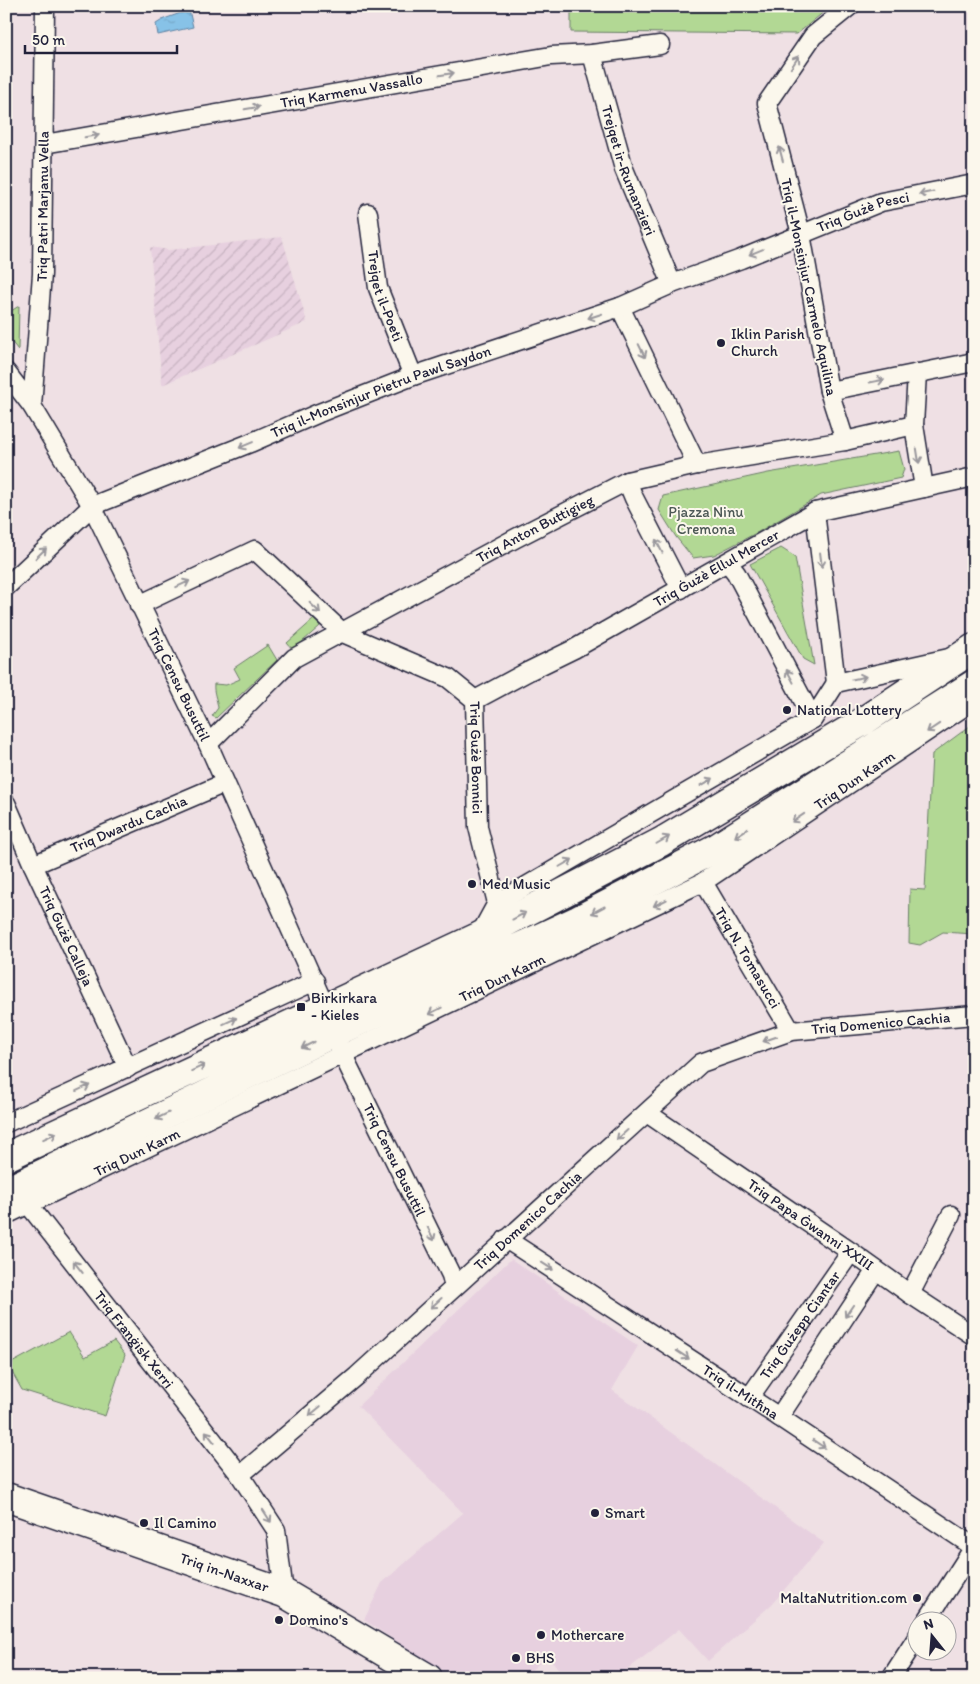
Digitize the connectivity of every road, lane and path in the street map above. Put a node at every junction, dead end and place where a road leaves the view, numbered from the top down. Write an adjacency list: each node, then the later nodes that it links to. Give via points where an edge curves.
1 (45, 6): 5 (street, Triq Patri Marjanu Vella)
2 (850, 6): 8 (street, Triq il-Monsinjur Carmelo Aquilina, one-way to 2, via 767,103 813,36)
3 (660, 45): 4 (street, Triq Karmenu Vassallo)
4 (592, 54): 5 (street, Triq Karmenu Vassallo, one-way to 4, via 551,56); 9 (street, Trejqet ir-Rumanzieri, via 624,169)
5 (44, 144): 16 (street, Triq Patri Marjanu Vella, via 42,274)
6 (974, 184): 8 (street, Triq Ġużè Pesci, one-way to 8, via 881,202)
7 (368, 213): 14 (street, Trejqet il-Poeti, via 378,288)
8 (801, 234): 9 (street, Triq Ġużè Pesci, one-way to 9); 15 (street, Triq il-Monsinjur Carmelo Aquilina)
9 (672, 284): 10 (street, Triq il-Monsinjur Pietru Pawl Saydon)
10 (620, 307): 14 (street, Triq il-Monsinjur Pietru Pawl Saydon, one-way to 14); 19 (street, one-way to 19)
11 (974, 362): 13 (street)
12 (6, 372): 16 (street, Triq Ċensu Busuttil)
13 (917, 373): 15 (street, one-way to 13); 17 (street)
14 (413, 376): 23 (street, Triq il-Monsinjur Pietru Pawl Saydon, one-way to 23)
15 (829, 390): 18 (street, Triq il-Monsinjur Carmelo Aquilina)
16 (32, 406): 23 (street, Triq Ċensu Busuttil)
17 (914, 425): 18 (street, Triq Anton Buttigieg); 22 (street, one-way to 22)
18 (845, 441): 19 (street, Triq Anton Buttigieg)
19 (697, 465): 21 (street, Triq Anton Buttigieg)
20 (974, 478): 22 (street, Triq Ġużè Ellul Mercer)
21 (627, 481): 27 (street, one-way to 21); 29 (street, Triq Anton Buttigieg)
22 (924, 488): 24 (street, Triq Ġużè Ellul Mercer)
23 (92, 506): 26 (street, one-way to 23); 28 (street, Triq Ċensu Busuttil)
24 (815, 512): 25 (street, Triq Ġużè Ellul Mercer); 31 (street, one-way to 31)
25 (728, 563): 27 (street, Triq Ġużè Ellul Mercer); 35 (street, one-way to 25)
26 (6, 587)
27 (681, 589): 33 (street, Triq Ġużè Ellul Mercer)
28 (139, 604): 29 (street, one-way to 29, via 255,550); 36 (street, Triq Ċensu Busuttil)
29 (343, 633): 33 (street, Triq Gużè Bonnici, via 448,678); 36 (street, Triq Anton Buttigieg, via 294,658)
30 (969, 651): 31 (street, Triq Dun Karm, one-way to 30); 42 (main road, Triq Dun Karm, one-way to 30, via 661,842 862,722)
31 (836, 683): 35 (street)
32 (974, 684): 46 (main road, Triq Dun Karm, one-way to 46, via 716,848 578,920)
33 (474, 700): 41 (street, Triq Gużè Bonnici, via 478,826)
34 (974, 700): 40 (street, Triq Dun Karm, one-way to 40)
35 (813, 719): 41 (street, one-way to 35)
36 (208, 744): 37 (street, Triq Ċensu Busuttil)
37 (224, 783): 39 (street, Triq Dwardu Cachia); 43 (street, Triq Ċensu Busuttil)
38 (6, 803): 39 (street, Triq Ġużè Calleja)
39 (32, 865): 47 (street, Triq Ġużè Calleja)
40 (703, 882): 45 (street, Triq N. Tomasucci); 46 (street, Triq Dun Karm, one-way to 46)
41 (497, 904): 42 (street)
42 (478, 937): 46 (main road, Triq Dun Karm)
43 (315, 981): 46 (street, Triq Ċensu Busuttil); 47 (street, one-way to 43)
44 (974, 1015): 45 (street, Triq Domenico Cachia)
45 (791, 1031): 48 (street, Triq Domenico Cachia, one-way to 48, via 701,1063)
46 (333, 1032): 50 (main road, Triq Dun Karm, one-way to 46); 51 (main road, Triq Dun Karm, one-way to 51); 57 (street, Triq Ċensu Busuttil, one-way to 57)
47 (128, 1068): 49 (street, one-way to 47)
48 (647, 1113): 54 (street, Triq Domenico Cachia, one-way to 54); 55 (street, Triq Papa Ġwanni XXIII)
49 (6, 1123)
50 (6, 1156)
51 (17, 1197): 52 (street, Triq Dun Karm); 62 (street, Triq Franġisk Xerri, one-way to 51)
52 (6, 1215)
53 (951, 1215): 58 (street)
54 (506, 1239): 57 (street, Triq Domenico Cachia); 60 (street, Triq il-Mitħna, one-way to 60)
55 (851, 1252): 56 (street, Triq Papa Ġwanni XXIII); 60 (street, Triq Ġużepp Ċiantar)
56 (876, 1270): 58 (street, Triq Papa Ġwanni XXIII); 61 (street, one-way to 61)
57 (454, 1287): 62 (street, Triq Domenico Cachia, one-way to 62, via 357,1376)
58 (910, 1294): 59 (street, Triq Papa Ġwanni XXIII)
59 (974, 1336)
60 (749, 1398): 61 (street, Triq il-Mitħna)
61 (779, 1417): 64 (street, Triq il-Mitħna, one-way to 64)
62 (240, 1475): 65 (street, one-way to 65, via 276,1530)
63 (6, 1496): 65 (main road, Triq in-Naxxar)
64 (974, 1547): 66 (street)
65 (284, 1593): 68 (main road, Triq in-Naxxar)
66 (932, 1612)
67 (908, 1652): 69 (street)
68 (428, 1678)
69 (891, 1678)

